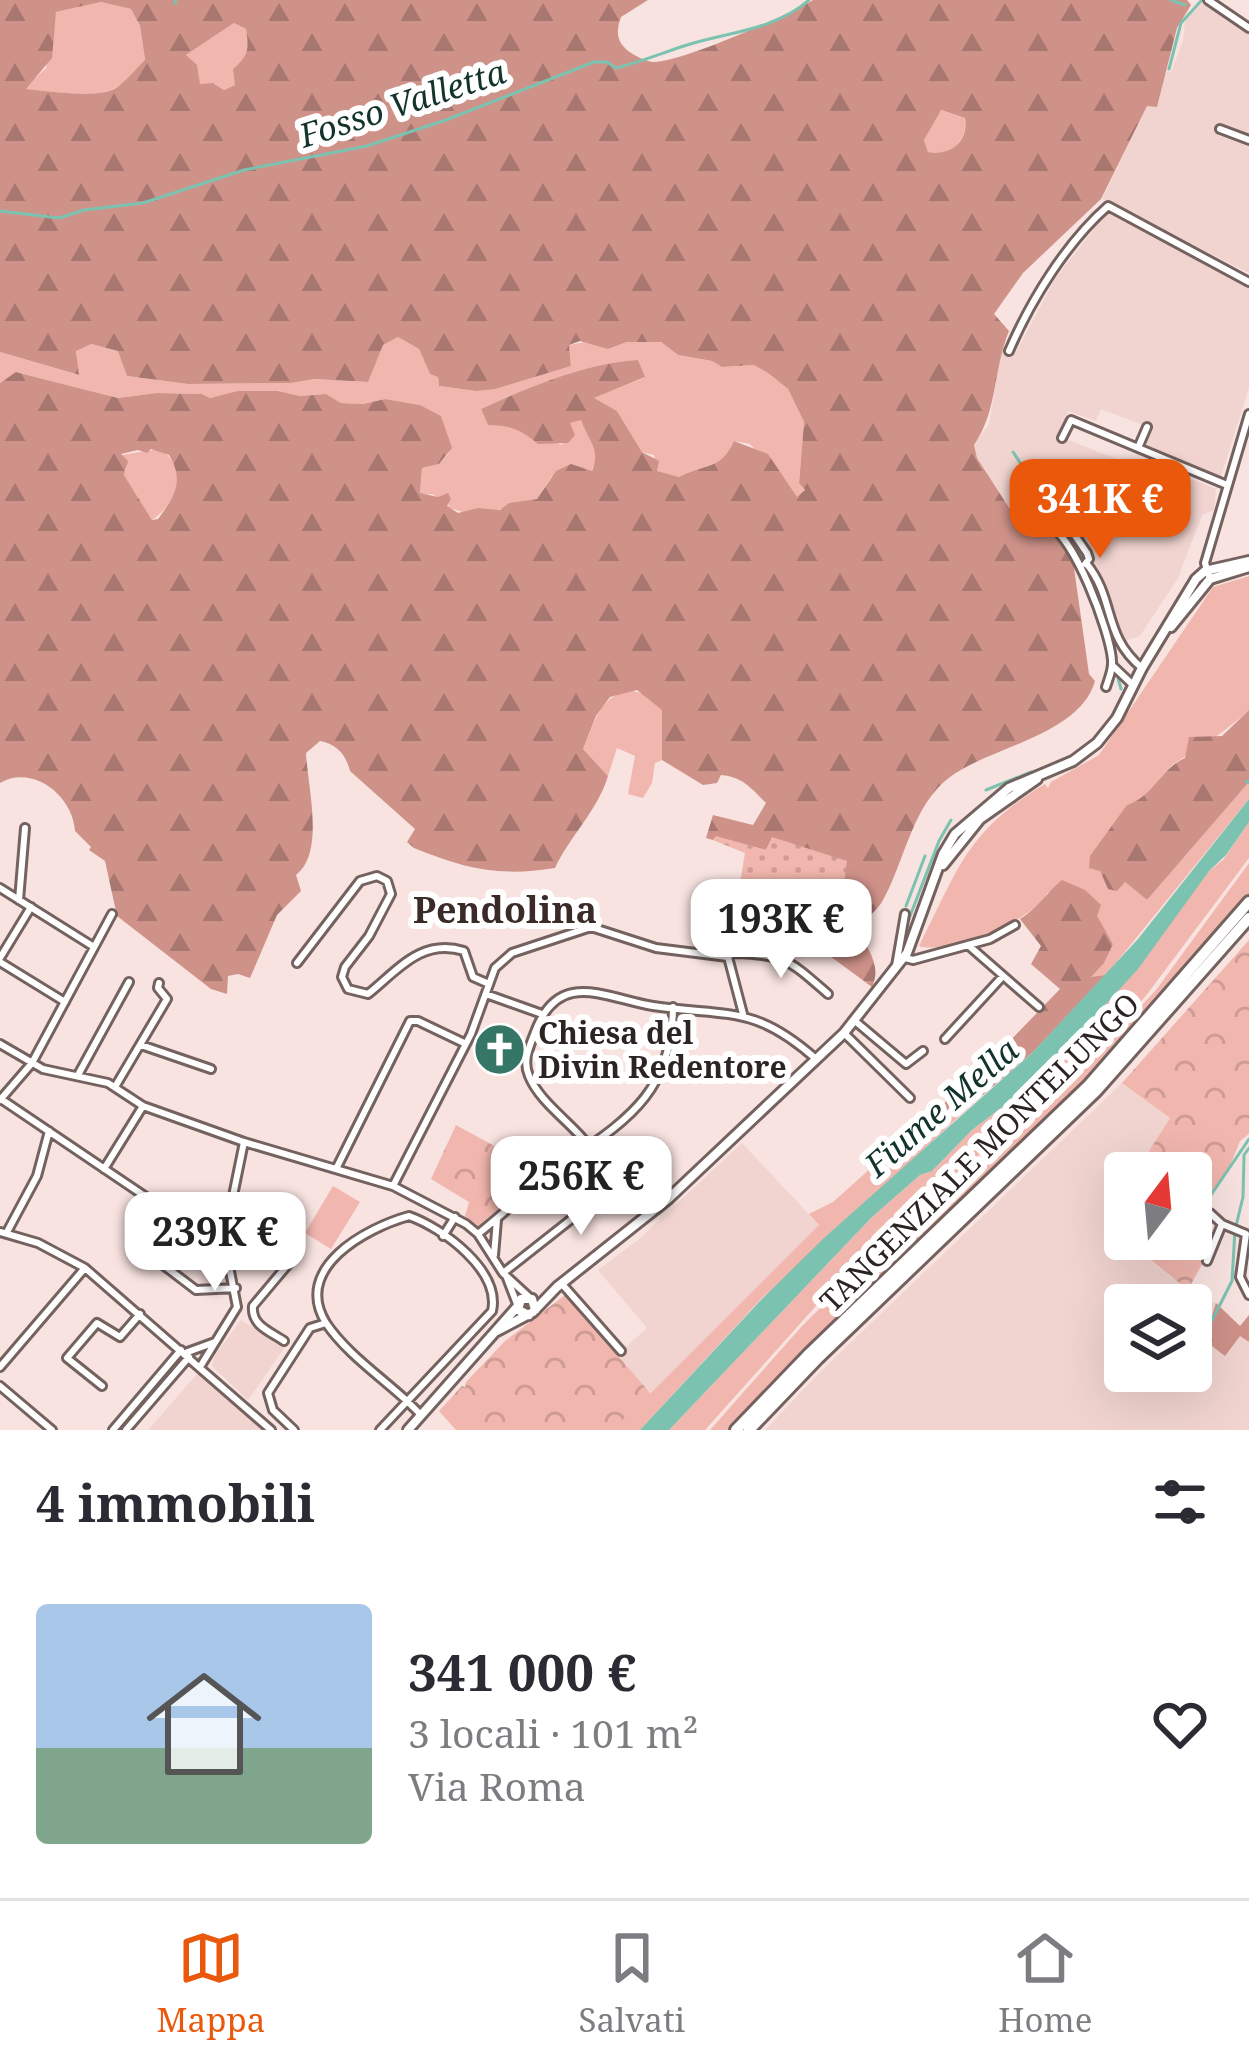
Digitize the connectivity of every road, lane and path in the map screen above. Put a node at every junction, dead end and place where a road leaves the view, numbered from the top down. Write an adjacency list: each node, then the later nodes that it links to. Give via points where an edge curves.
1 (1208, 0): 2 (street)
2 (1249, 28)
3 (1220, 129): 4 (street)
4 (1249, 140)
5 (1249, 282): 6 (street, via 1108,206 1053,274)
6 (1009, 351)
7 (1249, 414): 11 (street)
8 (1148, 427): 10 (street)
9 (1062, 438): 10 (street, via 1071,420)
10 (1138, 448): 11 (street)
11 (1227, 485): 16 (street)
12 (1059, 512): 15 (street, via 1087,553)
13 (1030, 527): 15 (street, via 1054,528)
14 (1249, 564): 16 (street)
15 (1083, 565): 17 (street, via 1100,584 1119,646); 18 (street)
16 (1208, 575): 17 (street, via 1185,593)
17 (1142, 668): 19 (street)
18 (1116, 669): 19 (street); 20 (street)
19 (1133, 685): 34 (street, via 1097,743 980,819 932,881)
20 (1106, 687)
21 (25, 828): 23 (street)
22 (0, 888): 23 (street)
23 (19, 900): 25 (street)
24 (1249, 902): 114 (highway, TANGENZIALE MONTELUNGO, via 1089,1085)
25 (31, 907): 31 (street); 33 (street)
26 (112, 914): 31 (street)
27 (904, 914): 34 (street)
28 (1249, 917): 115 (highway, TANGENZIALE MONTELUNGO, via 1096,1090)
29 (1015, 926): 30 (street)
30 (968, 945): 34 (street); 36 (street)
31 (94, 947): 42 (street)
32 (728, 957): 39 (street, via 656,948 591,927 512,952); 41 (street, via 785,959); 46 (street)
33 (0, 960): 42 (street)
34 (899, 962): 47 (street)
35 (297, 963): 39 (street, via 360,881 377,876 391,894 345,967 348,988 368,994 412,956 436,949 464,951 473,977)
36 (1004, 976): 44 (street); 49 (street)
37 (129, 982): 57 (street)
38 (159, 983): 52 (street, via 167,999)
39 (489, 984): 40 (street)
40 (486, 994): 45 (street); 50 (street)
41 (828, 994)
42 (65, 1002): 55 (street)
43 (673, 1007): 45 (street, via 589,991); 46 (street); 64 (street, via 667,1063 632,1113)
44 (1039, 1007)
45 (542, 1013): 64 (street, via 526,1056 529,1077)
46 (743, 1014): 54 (street)
47 (855, 1021): 48 (street); 53 (street, via 906,1064)
48 (844, 1033): 54 (street); 59 (street)
49 (945, 1039)
50 (465, 1043): 66 (street, via 410,1021); 67 (street)
51 (0, 1044): 55 (street)
52 (141, 1045): 56 (street); 58 (street)
53 (923, 1051)
54 (816, 1059): 86 (street, via 668,1199)
55 (32, 1063): 57 (street); 60 (street)
56 (211, 1069)
57 (78, 1075): 58 (street)
58 (115, 1087): 61 (street)
59 (910, 1098)
60 (0, 1100): 62 (street)
61 (143, 1106): 63 (street); 65 (street)
62 (50, 1131): 65 (street); 76 (street, via 37,1176)
63 (244, 1142): 66 (street); 75 (street)
64 (589, 1146): 73 (street)
65 (104, 1169): 81 (street)
66 (336, 1169): 67 (street)
67 (393, 1186): 72 (street)
68 (659, 1186): 85 (street, via 640,1165)
69 (284, 1204): 70 (street)
70 (272, 1214): 75 (street); 92 (street, via 290,1262)
71 (1212, 1215): 74 (street)
72 (455, 1217): 77 (street); 78 (street)
73 (498, 1218): 77 (street); 82 (street)
74 (1222, 1224): 79 (street); 83 (street)
75 (226, 1225): 81 (street)
76 (3, 1233): 84 (street)
77 (478, 1234): 82 (street)
78 (443, 1236): 95 (street, via 409,1216 344,1246 318,1289); 105 (street, via 480,1269 493,1290 492,1311)
79 (1248, 1238): 88 (street, via 1240,1276)
80 (132, 1246): 87 (street, via 196,1290)
81 (226, 1251): 87 (street)
82 (494, 1258): 85 (street)
83 (1207, 1261)
84 (85, 1268): 94 (street); 101 (street)
85 (505, 1274): 89 (street); 90 (street)
86 (560, 1286): 89 (street); 93 (street); 99 (street)
87 (236, 1288): 91 (street)
88 (1249, 1295)
89 (530, 1298): 90 (street); 93 (street)
90 (517, 1305): 93 (street, via 522,1314); 96 (street)
91 (237, 1307): 92 (street); 97 (street)
92 (252, 1310): 98 (street)
93 (533, 1312): 96 (street)
94 (140, 1314): 100 (street); 104 (street, via 120,1337 97,1323 67,1358)
95 (326, 1323): 105 (street); 111 (street, via 310,1328 268,1393)
96 (497, 1331): 106 (street)
97 (218, 1340): 100 (street); 102 (street)
98 (284, 1341)
99 (621, 1351)
100 (185, 1354): 102 (street); 108 (street); 109 (street)
101 (0, 1367)
102 (200, 1367): 110 (street)
103 (0, 1386): 107 (street)
104 (102, 1386)
105 (407, 1401): 106 (street); 112 (street)
106 (422, 1414): 113 (street)
107 (52, 1430)
108 (113, 1430)
109 (126, 1430)
110 (272, 1430)
111 (294, 1430)
112 (380, 1430)
113 (408, 1430)
114 (736, 1430)
115 (748, 1430)

